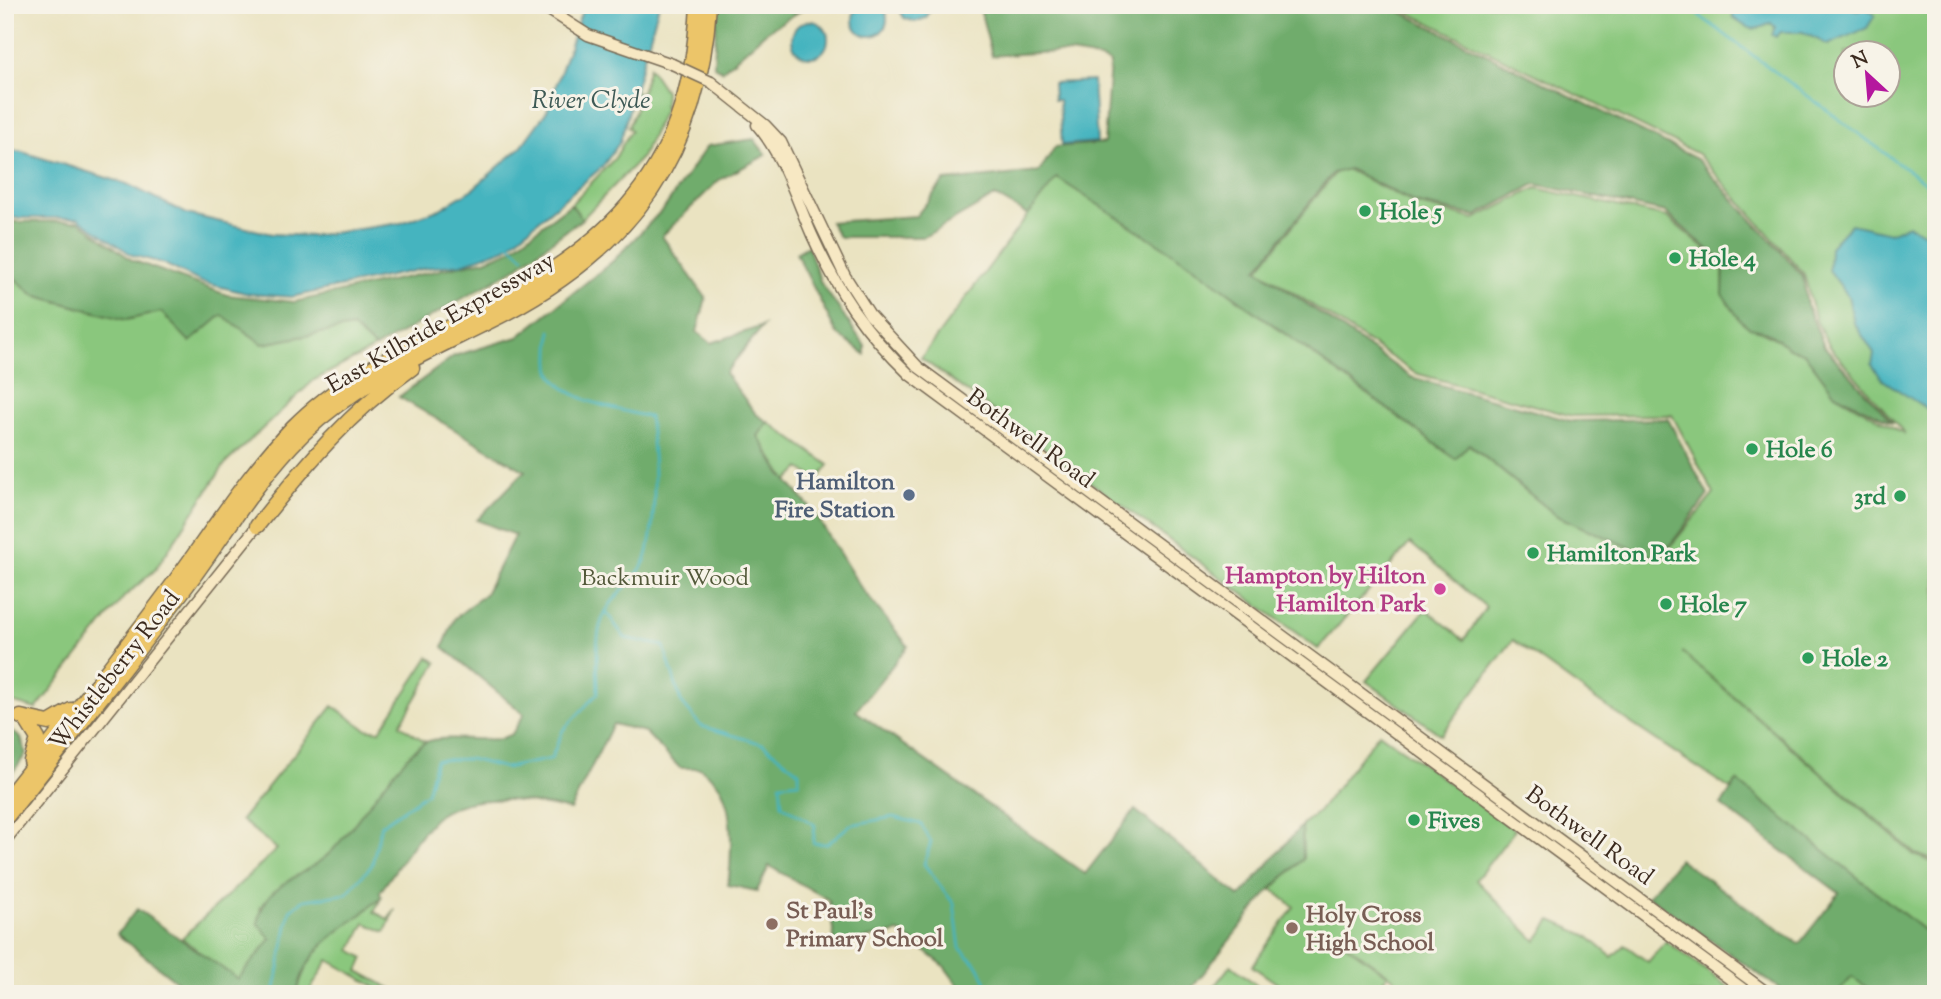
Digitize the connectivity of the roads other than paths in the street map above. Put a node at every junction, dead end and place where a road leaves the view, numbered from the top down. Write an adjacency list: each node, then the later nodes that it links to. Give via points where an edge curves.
1 (541, 5): 3 (main road, Bothwell Road, bridge, via 588,35 711,82)
2 (702, 6): 4 (highway, East Kilbride Expressway, via 702,72 692,110 678,146 650,194 617,235 583,265); 8 (highway, East Kilbride Expressway, via 678,116 653,169 621,214 550,274 363,373 296,425 248,479)
3 (747, 111): 6 (main road, Bothwell Road, via 781,142 851,286 882,331 918,367); 7 (main road, Bothwell Road, via 771,146 834,281 859,322 885,351 910,375)
4 (475, 328): 5 (highway, via 413,367 354,413); 12 (highway, East Kilbride Expressway, via 364,386 287,451)
5 (257, 526): 13 (main road, Whistleberry Road)
6 (1333, 672): 7 (main road); 9 (main road, Bothwell Road)
7 (1325, 682): 9 (main road, Bothwell Road)
8 (80, 705): 10 (highway, East Kilbride Expressway); 10 (highway, via 49,723 23,717 38,739)
9 (1382, 716): 14 (main road, Bothwell Road); 15 (main road, Bothwell Road)
10 (27, 773): 11 (highway, East Kilbride Expressway)
11 (5, 801)
12 (5, 819)
13 (5, 841)
14 (1750, 994)
15 (1769, 994)

